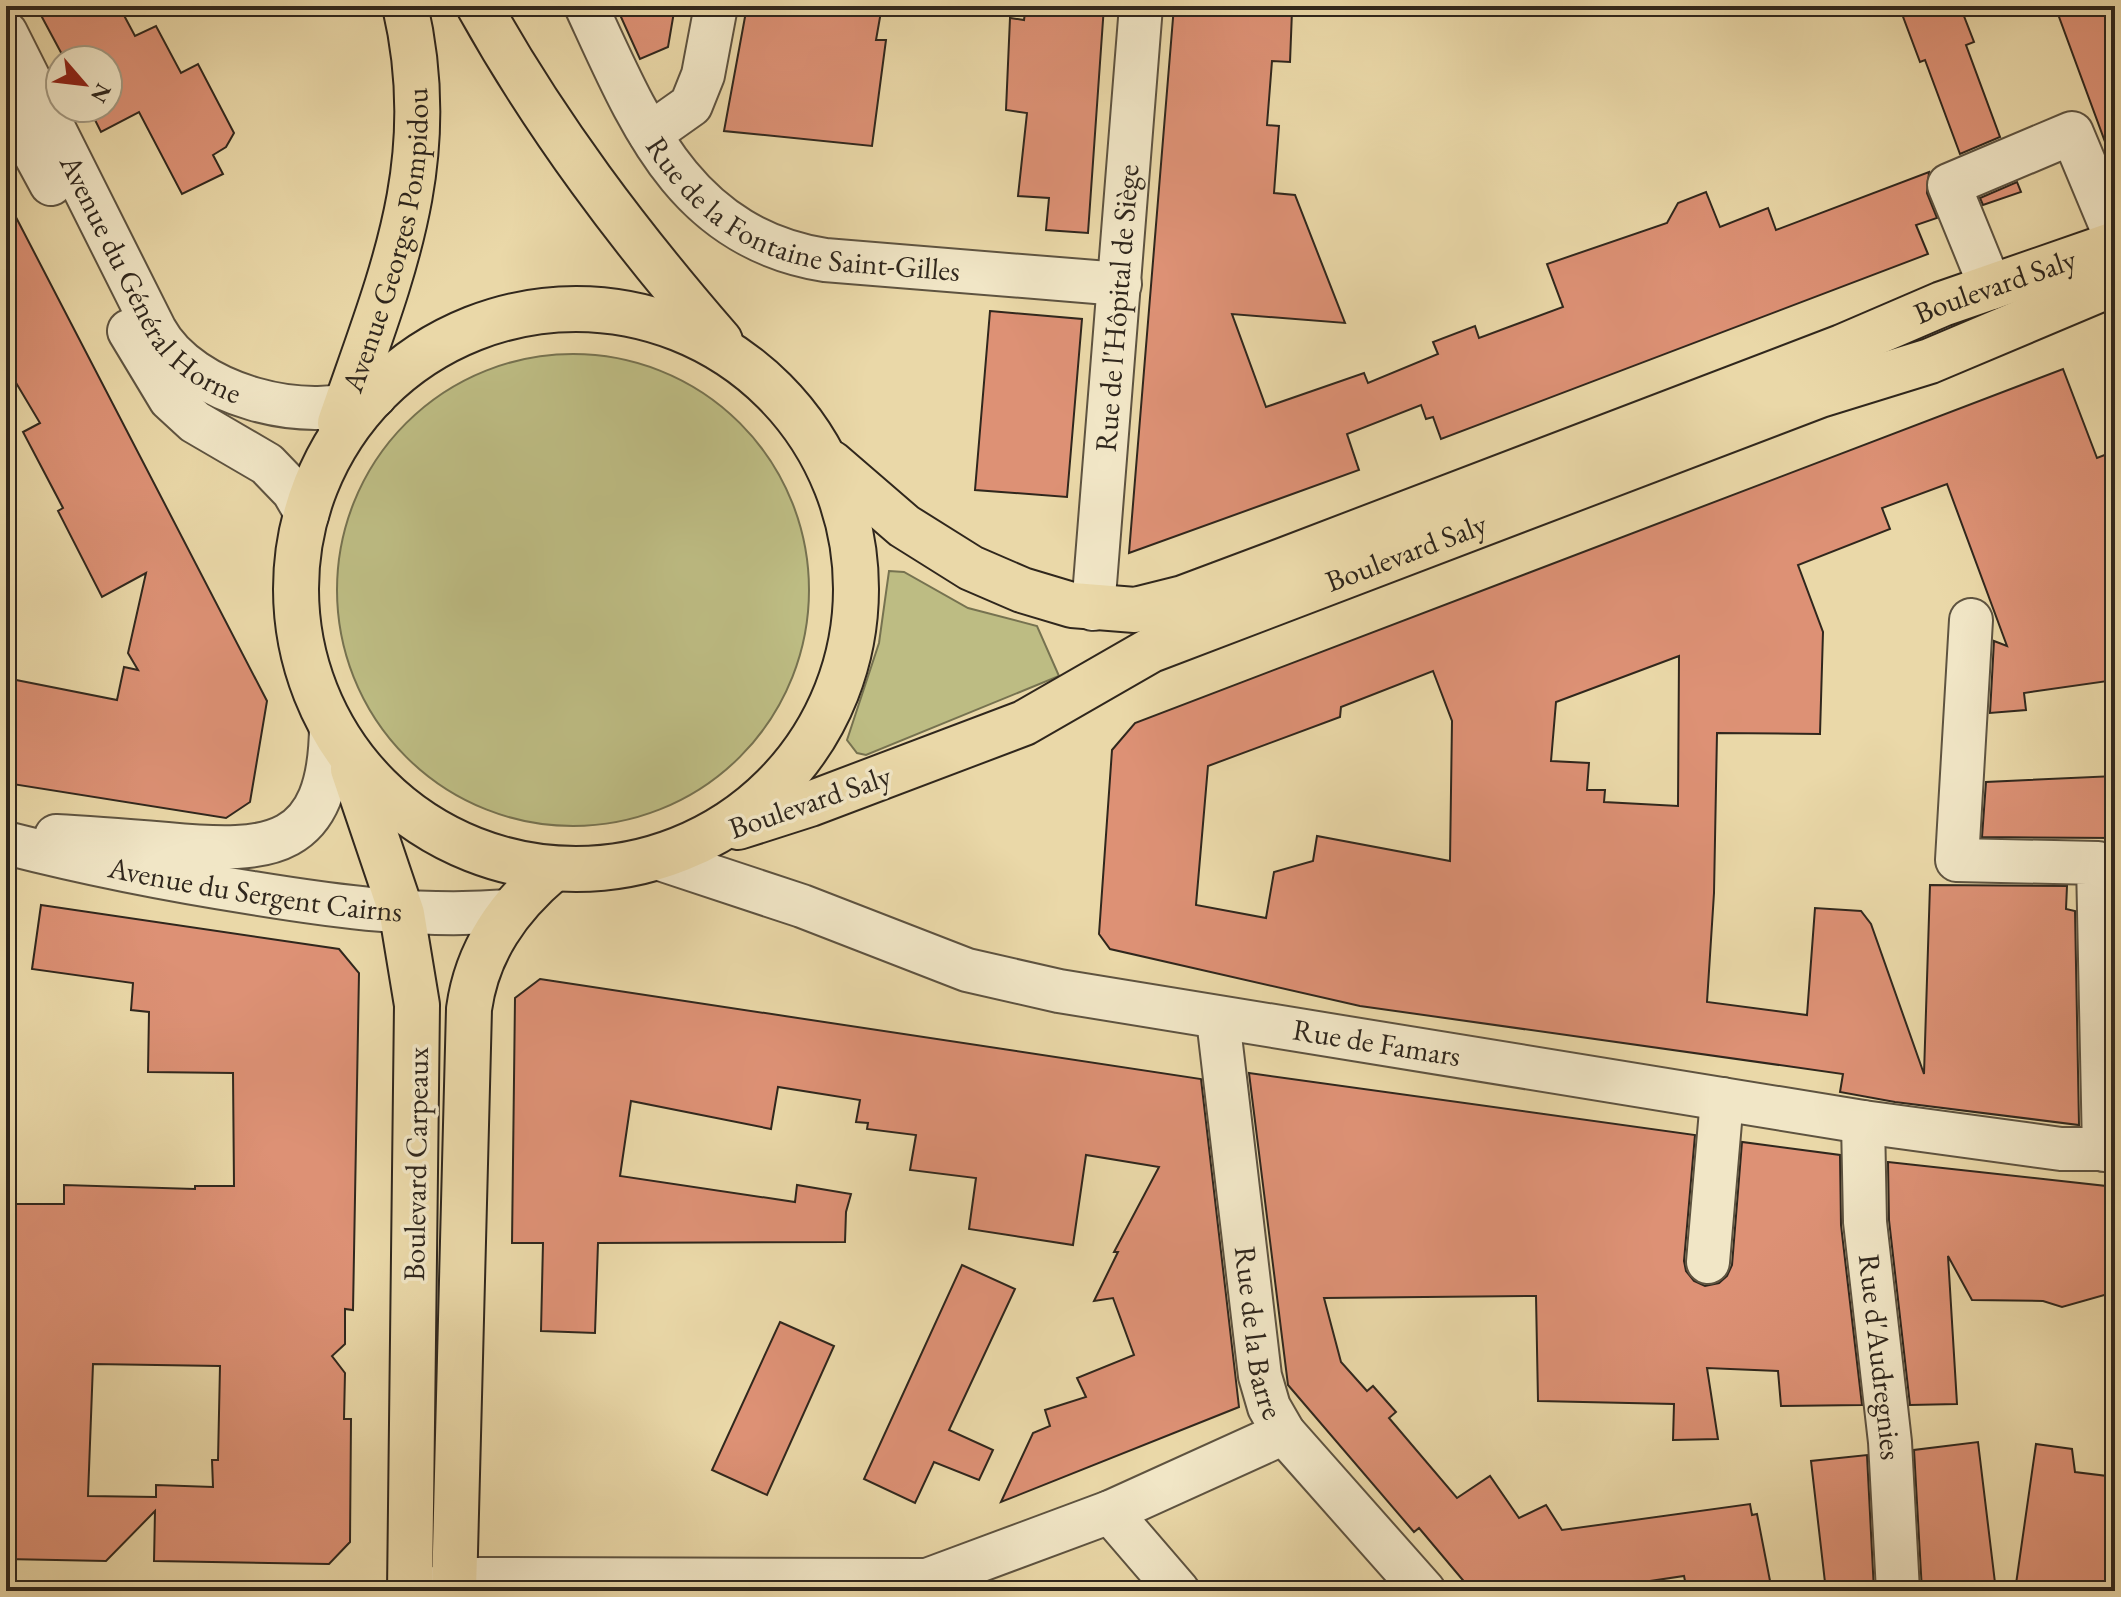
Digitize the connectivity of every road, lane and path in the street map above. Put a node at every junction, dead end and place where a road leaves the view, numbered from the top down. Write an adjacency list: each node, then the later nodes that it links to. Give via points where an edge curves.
1 (405, 6): 15 (main road, Avenue Georges Pompidou, via 416,67 414,186)
2 (479, 6): 14 (main road, via 578,165)
3 (586, 6): 8 (street)
4 (716, 6): 8 (street, Rue de la Fontaine Saint-Gilles, via 703,75 691,105)
5 (1141, 6): 12 (street, Rue de l'Hôpital de Siège)
6 (6, 33): 7 (street, Avenue du Général Horne)
7 (16, 119): 15 (street, Avenue du Général Horne, via 173,356 204,378 271,402 310,408); 17 (street, Avenue du Général Horne, via 165,392 195,422 267,464)
8 (650, 134): 12 (street, Rue de la Fontaine Saint-Gilles, via 687,185 723,222 782,250 825,260)
9 (2115, 236): 13 (street, via 2072,133 1949,185)
10 (2115, 244): 13 (main road, Boulevard Saly)
11 (2115, 283): 22 (main road, Boulevard Saly, via 1930,361 1820,395 1151,650 1024,723)
12 (1120, 284): 18 (street, Rue de l'Hôpital de Siège)
13 (1991, 288): 18 (main road, Boulevard Saly, via 1183,598 1135,610)
14 (735, 358): 15 (main road, via 689,333 639,316 587,309 548,311 509,317 460,335); 16 (main road, via 784,401)
15 (360, 401): 17 (main road, Avenue Georges Pompidou, via 323,471)
16 (822, 454): 18 (main road, Boulevard Saly, via 904,526 971,568 1022,590); 22 (main road, via 843,503 854,554 854,619 844,671 824,719 787,773 749,810)
17 (307, 515): 20 (main road, Avenue Georges Pompidou, via 298,565 299,629 307,666)
18 (1093, 609)
19 (1971, 620): 31 (street, via 1957,860 2098,863)
20 (338, 737): 21 (street, Avenue du Sergent Cairns, via 324,791 294,829 261,847 215,849); 25 (main road, via 378,788 429,829 489,856); 27 (main road, Boulevard Carpeaux)
21 (6, 833)
22 (705, 838): 24 (main road)
23 (6, 843): 27 (street, Avenue du Sergent Cairns, via 148,876)
24 (657, 858): 25 (main road, via 606,868); 28 (street, Rue de Famars, via 802,906 967,970)
25 (553, 869): 26 (main road, Boulevard Carpeaux)
26 (509, 911): 27 (street, Avenue du Sergent Cairns); 36 (main road, Boulevard Carpeaux, via 478,970 469,1009)
27 (402, 914): 37 (main road, Boulevard Carpeaux, via 418,1043)
28 (1218, 1019): 29 (street, Rue de Famars); 33 (street, Rue de la Barre, via 1260,1376)
29 (1722, 1099): 30 (street, Rue de Famars); 32 (street)
30 (1863, 1122): 31 (street, Rue de Famars, via 2061,1149); 40 (street, Rue d'Audregnies, via 1865,1222 1890,1442)
31 (2110, 1149)
32 (1708, 1262)
33 (1284, 1433): 34 (street); 39 (street, Rue de la Barre)
34 (1110, 1512): 35 (street); 38 (street)
35 (945, 1584): 36 (street)
36 (447, 1587)
37 (410, 1591)
38 (1178, 1591)
39 (1424, 1591)
40 (1898, 1591)

